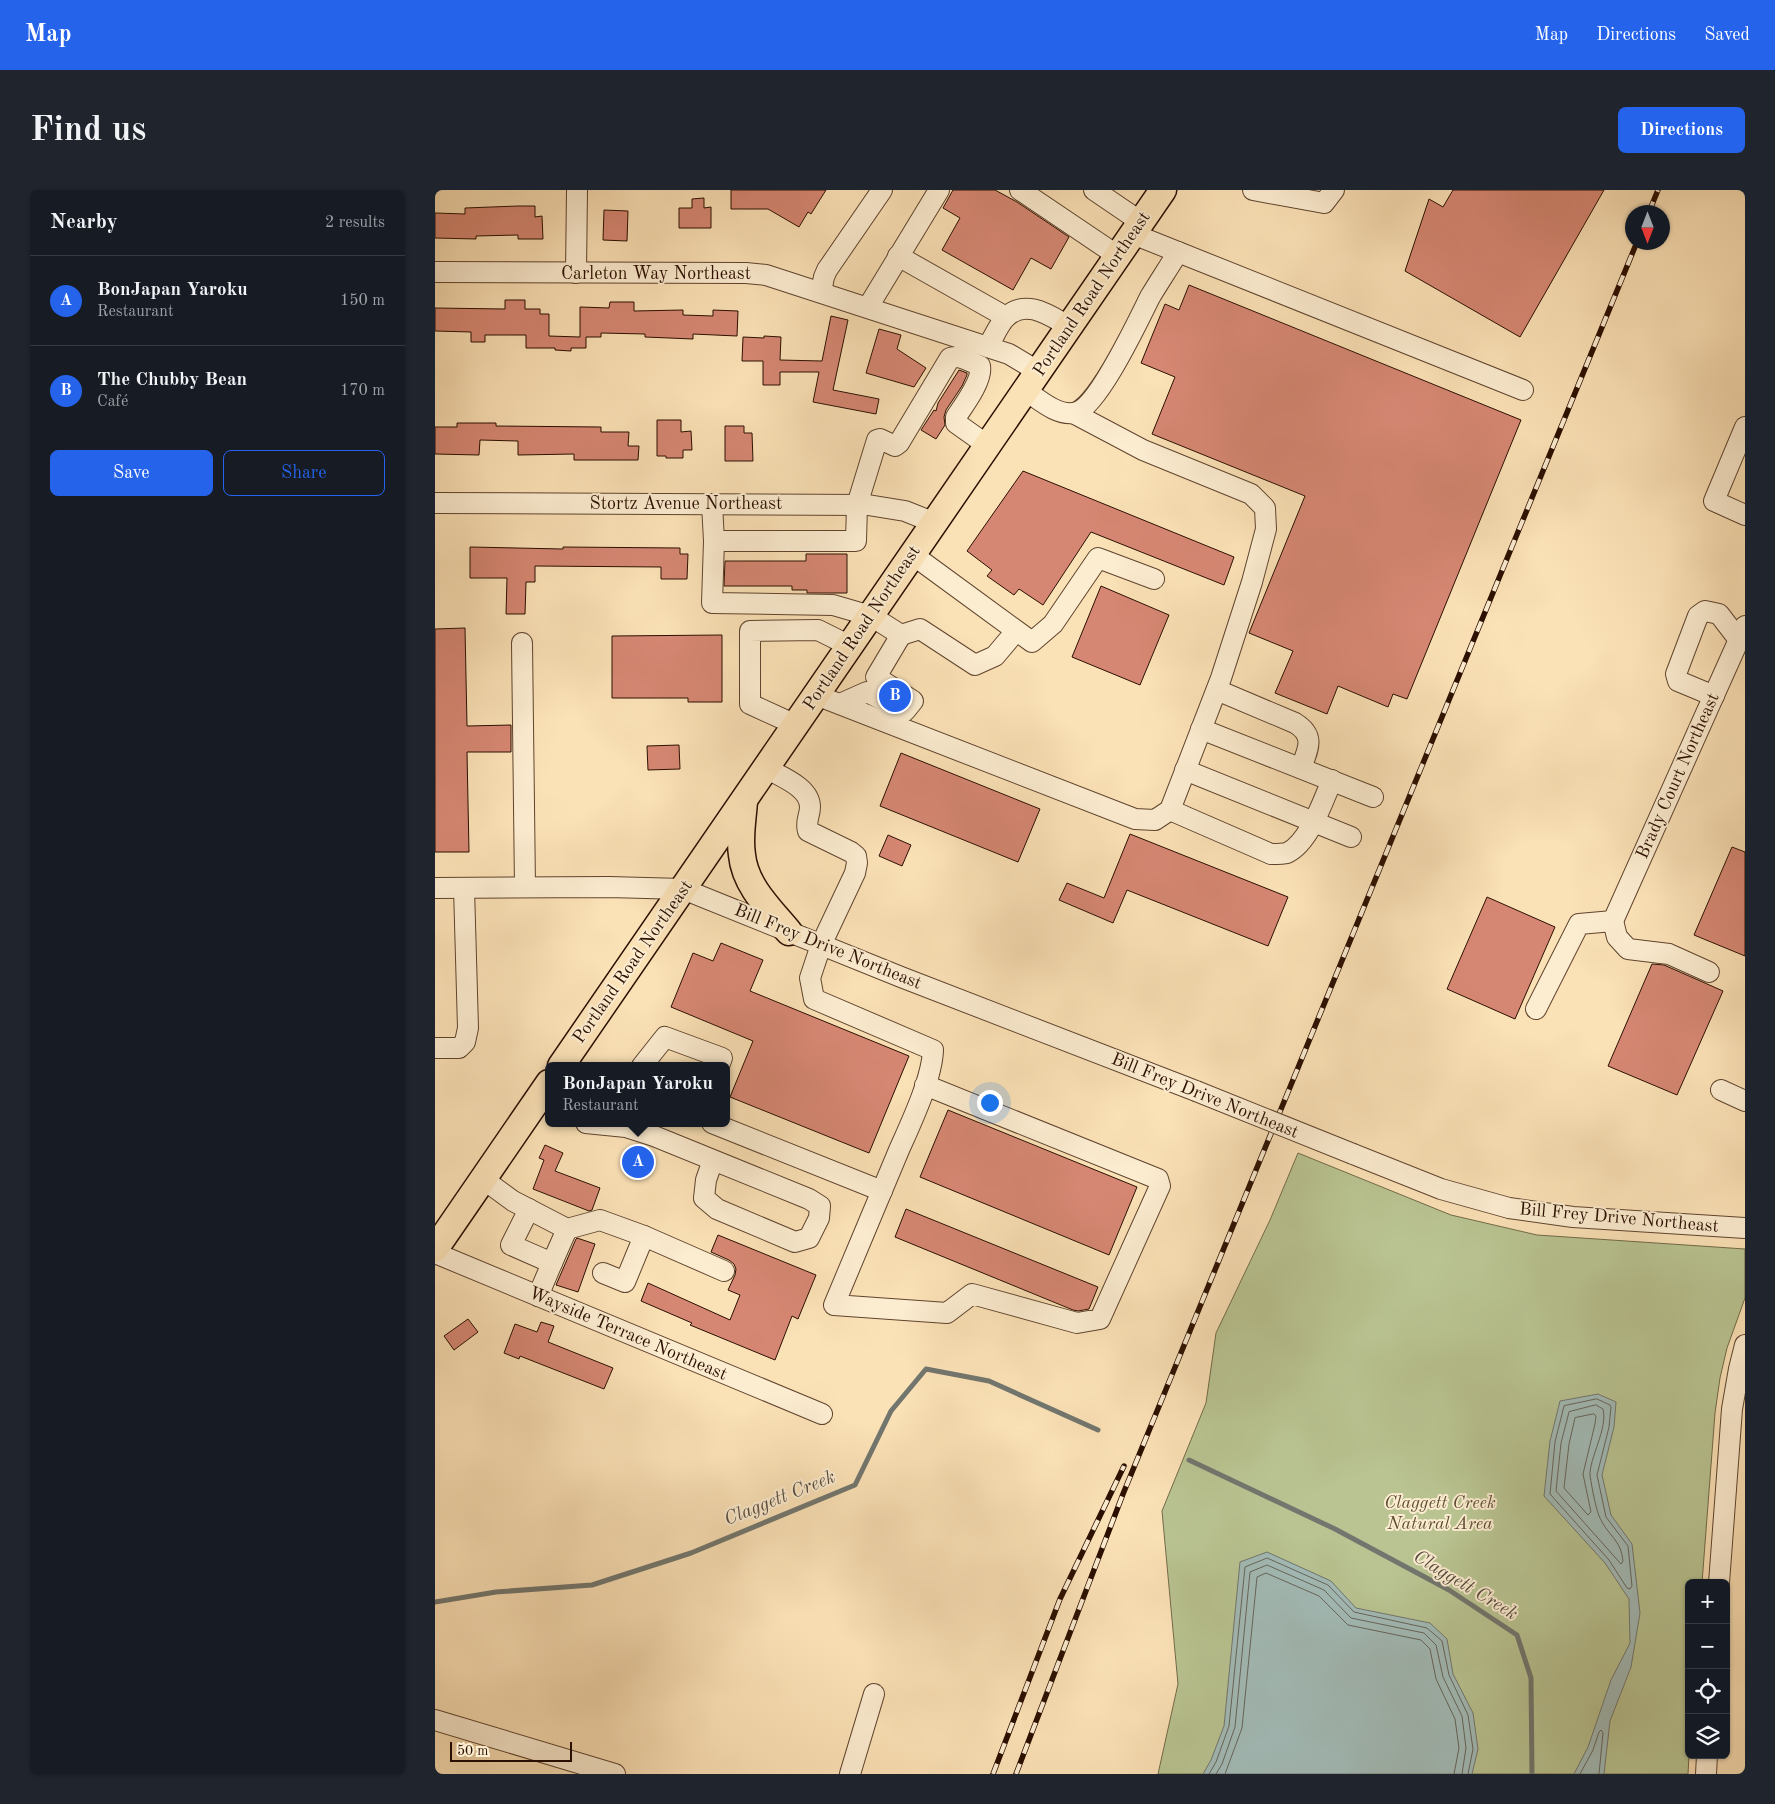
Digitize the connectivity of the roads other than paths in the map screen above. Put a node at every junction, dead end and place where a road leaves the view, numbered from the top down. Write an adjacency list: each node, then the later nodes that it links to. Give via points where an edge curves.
1 (577, 190): 14 (street)
2 (882, 190): 15 (street, via 827,270)
3 (939, 190): 11 (street)
4 (1020, 190): 12 (street)
5 (1094, 190): 9 (street)
6 (1163, 190): 9 (main road, Portland Road Northeast)
7 (1253, 190): 8 (street, via 1324,203)
8 (1334, 190)
9 (1137, 228): 10 (street); 12 (main road, Portland Road Northeast)
10 (1178, 252): 21 (street); 22 (street, via 1150,297 1128,343 1089,405)
11 (898, 256): 16 (street); 17 (street)
12 (1118, 256): 18 (main road, Portland Road Northeast)
13 (435, 272): 14 (street, Carleton Way Northeast)
14 (575, 273): 15 (street, Carleton Way Northeast, via 746,272)
15 (821, 292): 16 (street, Carleton Way Northeast)
16 (868, 307): 19 (street, Carleton Way Northeast)
17 (1006, 317): 18 (street, via 1021,308 1040,310); 19 (street)
18 (1070, 327): 20 (main road, Portland Road Northeast)
19 (973, 349): 20 (street, Carleton Way Northeast, via 1009,354); 24 (street, via 981,371 956,422); 27 (street, via 950,358 899,443 895,446 877,440)
20 (1033, 381): 22 (street, Carleton Way Northeast, via 1058,411); 24 (main road, Portland Road Northeast)
21 (1523, 390)
22 (1075, 414): 39 (street, Carleton Way Northeast, via 1143,450 1251,494 1265,508 1267,529)
23 (1745, 427): 28 (street, via 1714,501)
24 (987, 444): 29 (main road, Portland Road Northeast)
25 (435, 503): 26 (street, Stortz Avenue Northeast)
26 (713, 504): 27 (street, Stortz Avenue Northeast); 30 (street)
27 (857, 505): 29 (street, Stortz Avenue Northeast, via 905,511); 30 (street, via 856,541)
28 (1745, 515)
29 (935, 522): 31 (main road, Portland Road Northeast)
30 (714, 541): 33 (street, via 712,603 833,605)
31 (913, 555): 33 (main road, Portland Road Northeast); 34 (street)
32 (1154, 579): 34 (street, via 1098,558 1053,624 1033,642)
33 (871, 616): 36 (street); 38 (main road, Portland Road Northeast)
34 (1017, 631): 36 (street, via 995,656 975,665 920,629)
35 (1743, 633): 41 (street, Brady Court Northeast); 41 (street, via 1719,614 1705,611 1698,616 1676,674 1678,681)
36 (901, 635): 42 (street, via 876,677 913,701 905,711 867,692)
37 (522, 643): 54 (street)
38 (850, 646): 40 (main road, Portland Road Northeast); 43 (street, via 818,630 751,631 750,704)
39 (1217, 690): 44 (street, Carleton Way Northeast); 46 (street, via 1304,728 1309,737)
40 (817, 695): 42 (street); 43 (main road, Portland Road Northeast)
41 (1714, 696): 58 (street, Brady Court Northeast)
42 (840, 704): 51 (street, via 1135,819 1155,820)
43 (796, 725): 45 (main road, Portland Road Northeast)
44 (1201, 728): 46 (street); 47 (street, Carleton Way Northeast)
45 (766, 768): 50 (main road, Portland Road Northeast); 60 (street, via 806,795 810,810 806,824 808,831 856,856 855,873)
46 (1301, 768): 48 (street)
47 (1185, 770): 51 (street, Carleton Way Northeast); 52 (street)
48 (1332, 780): 49 (street); 52 (street)
49 (1373, 797)
50 (744, 800): 57 (main road, Portland Road Northeast); 59 (main road, via 741,848 749,880)
51 (1170, 810): 52 (street, via 1271,854 1286,853)
52 (1314, 822): 53 (street)
53 (1351, 837)
54 (525, 887): 56 (street); 57 (street)
55 (435, 888): 56 (street)
56 (464, 888): 63 (street, via 468,1028 465,1042 459,1048)
57 (683, 889): 59 (street, Bill Frey Drive Northeast); 64 (main road, Portland Road Northeast)
58 (1613, 921): 61 (street, via 1617,937 1628,949 1669,954); 62 (street, via 1579,924)
59 (789, 932): 60 (street, Bill Frey Drive Northeast)
60 (821, 945): 67 (street, via 810,978 814,1000 933,1050 933,1063); 77 (street, Bill Frey Drive Northeast, bridge, via 1441,1189 1509,1208 1573,1217)
61 (1709, 972)
62 (1536, 1009)
63 (435, 1048)
64 (565, 1062)
65 (644, 1062): 66 (street, via 665,1037 722,1058)
66 (720, 1062)
67 (925, 1084): 75 (street); 75 (street, via 1158,1179 1160,1186 1100,1319 1077,1323 972,1294 947,1313 834,1305)
68 (1721, 1090): 69 (street)
69 (1745, 1101)
70 (541, 1109): 74 (main road, Portland Road Northeast)
71 (618, 1127): 73 (street, via 654,1136)
72 (722, 1127): 75 (street)
73 (713, 1160): 73 (street, via 705,1180 704,1198 717,1209 795,1242 809,1238 819,1218 819,1206)
74 (483, 1179): 76 (street); 80 (main road, Portland Road Northeast)
75 (882, 1191)
76 (529, 1209): 78 (street); 82 (street, via 511,1245)
77 (1739, 1228)
78 (567, 1229): 79 (street, via 600,1220); 82 (street)
79 (644, 1236): 83 (street); 84 (street, via 625,1282)
80 (435, 1249)
81 (435, 1254): 85 (street, Wayside Terrace Northeast)
82 (552, 1263): 85 (street)
83 (724, 1271)
84 (603, 1273)
85 (538, 1296): 87 (street, Wayside Terrace Northeast)
86 (1745, 1345): 88 (street, via 1732,1409)
87 (822, 1414)
88 (1719, 1579)
89 (874, 1694): 93 (street)
90 (435, 1720): 92 (street)
91 (1707, 1759): 94 (street)
92 (615, 1774)
93 (850, 1774)
94 (1706, 1774)

